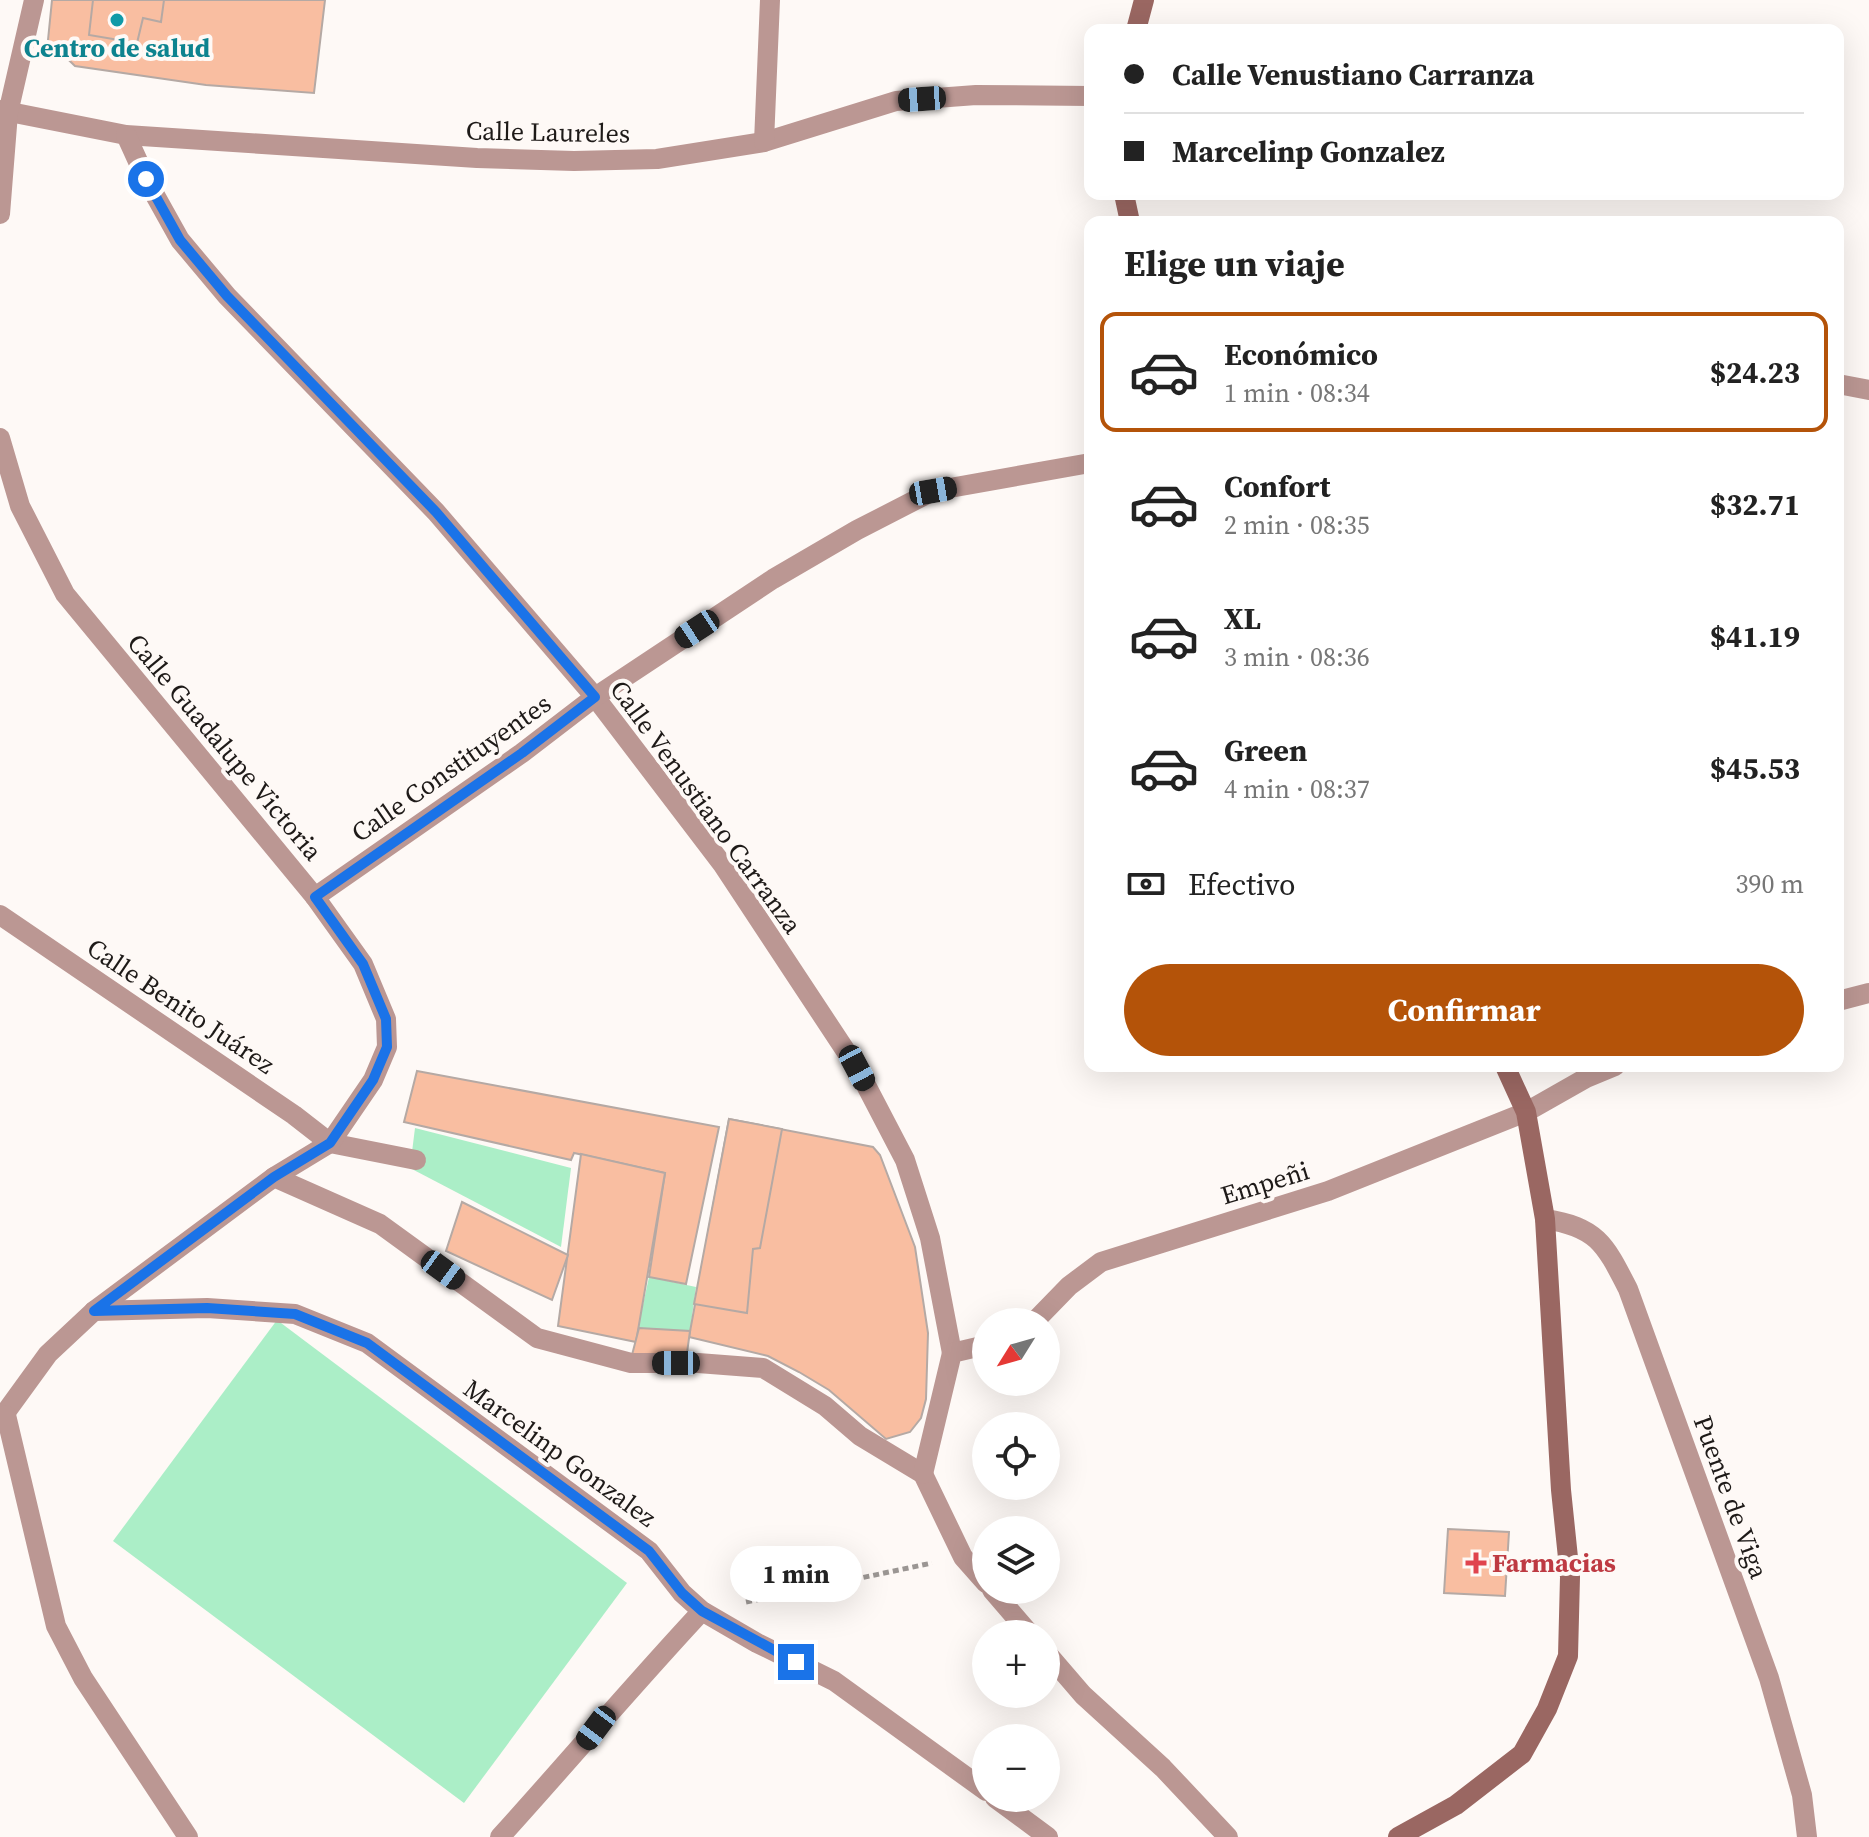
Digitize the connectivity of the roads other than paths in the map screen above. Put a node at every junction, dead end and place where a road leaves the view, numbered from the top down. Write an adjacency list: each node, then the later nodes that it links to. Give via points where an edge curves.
1 (34, 0): 6 (street)
2 (770, 0): 8 (street)
3 (1144, 0): 4 (main road)
4 (1138, 24)
5 (1084, 96): 8 (street, Calle Laureles, via 896,101)
6 (4, 112): 7 (street, Calle Laureles); 9 (street)
7 (126, 135): 8 (street, Calle Laureles, via 574,161 657,159); 14 (street, Calle Venustiano Carranza, via 180,240 227,296 436,512)
8 (764, 142)
9 (0, 214)
10 (1844, 385): 11 (street)
11 (1869, 390)
12 (0, 438): 15 (street, Calle Guadalupe Victoria, via 20,506 65,594)
13 (1084, 464): 14 (street, Calle Constituyentes, via 933,491 773,579)
14 (595, 697): 15 (street, Calle Constituyentes); 29 (street, Calle Venustiano Carranza, via 723,865 857,1068 905,1160 930,1238)
15 (315, 897): 22 (street, Calle Guadalupe Victoria, via 363,964 386,1019 387,1047 373,1080)
16 (0, 915): 22 (street, Calle Benito Juárez)
17 (1869, 993): 18 (street)
18 (1844, 999)
19 (1508, 1072): 21 (main road)
20 (1585, 1072): 21 (street, Empeñi)
21 (1526, 1112): 25 (main road); 26 (street, Empeñi, via 1328,1191 1101,1262)
22 (330, 1143): 23 (street); 24 (street, Calle Guadalupe Victoria)
23 (416, 1160)
24 (274, 1177): 27 (street, Calle Guadalupe Victoria); 31 (street, via 380,1224 537,1338 631,1363 763,1368)
25 (1545, 1219): 43 (main road, via 1570,1577 1568,1656 1522,1754 1456,1805); 44 (street, Puente de Viga, via 1575,1223 1595,1237 1610,1253 1628,1289 1769,1678 1802,1795)
26 (1048, 1308)
27 (94, 1311): 30 (street, Calle Guadalupe Victoria, via 48,1354); 34 (street, Marcelinp Gonzalez, via 207,1308 295,1314 367,1343 649,1551)
28 (972, 1348): 29 (street)
29 (952, 1353): 31 (street)
30 (3, 1417): 39 (street, Calle Guadalupe Victoria, via 56,1626 83,1678)
31 (923, 1474): 32 (street)
32 (972, 1567)
33 (1004, 1604): 35 (street)
34 (702, 1611): 37 (street, Marcelinp Gonzalez, via 834,1681); 40 (street)
35 (1018, 1620)
36 (1060, 1668): 42 (street)
37 (972, 1781)
38 (1014, 1812): 41 (street)
39 (188, 1837)
40 (500, 1837)
41 (1048, 1837)
42 (1228, 1837)
43 (1398, 1837)
44 (1807, 1837)

